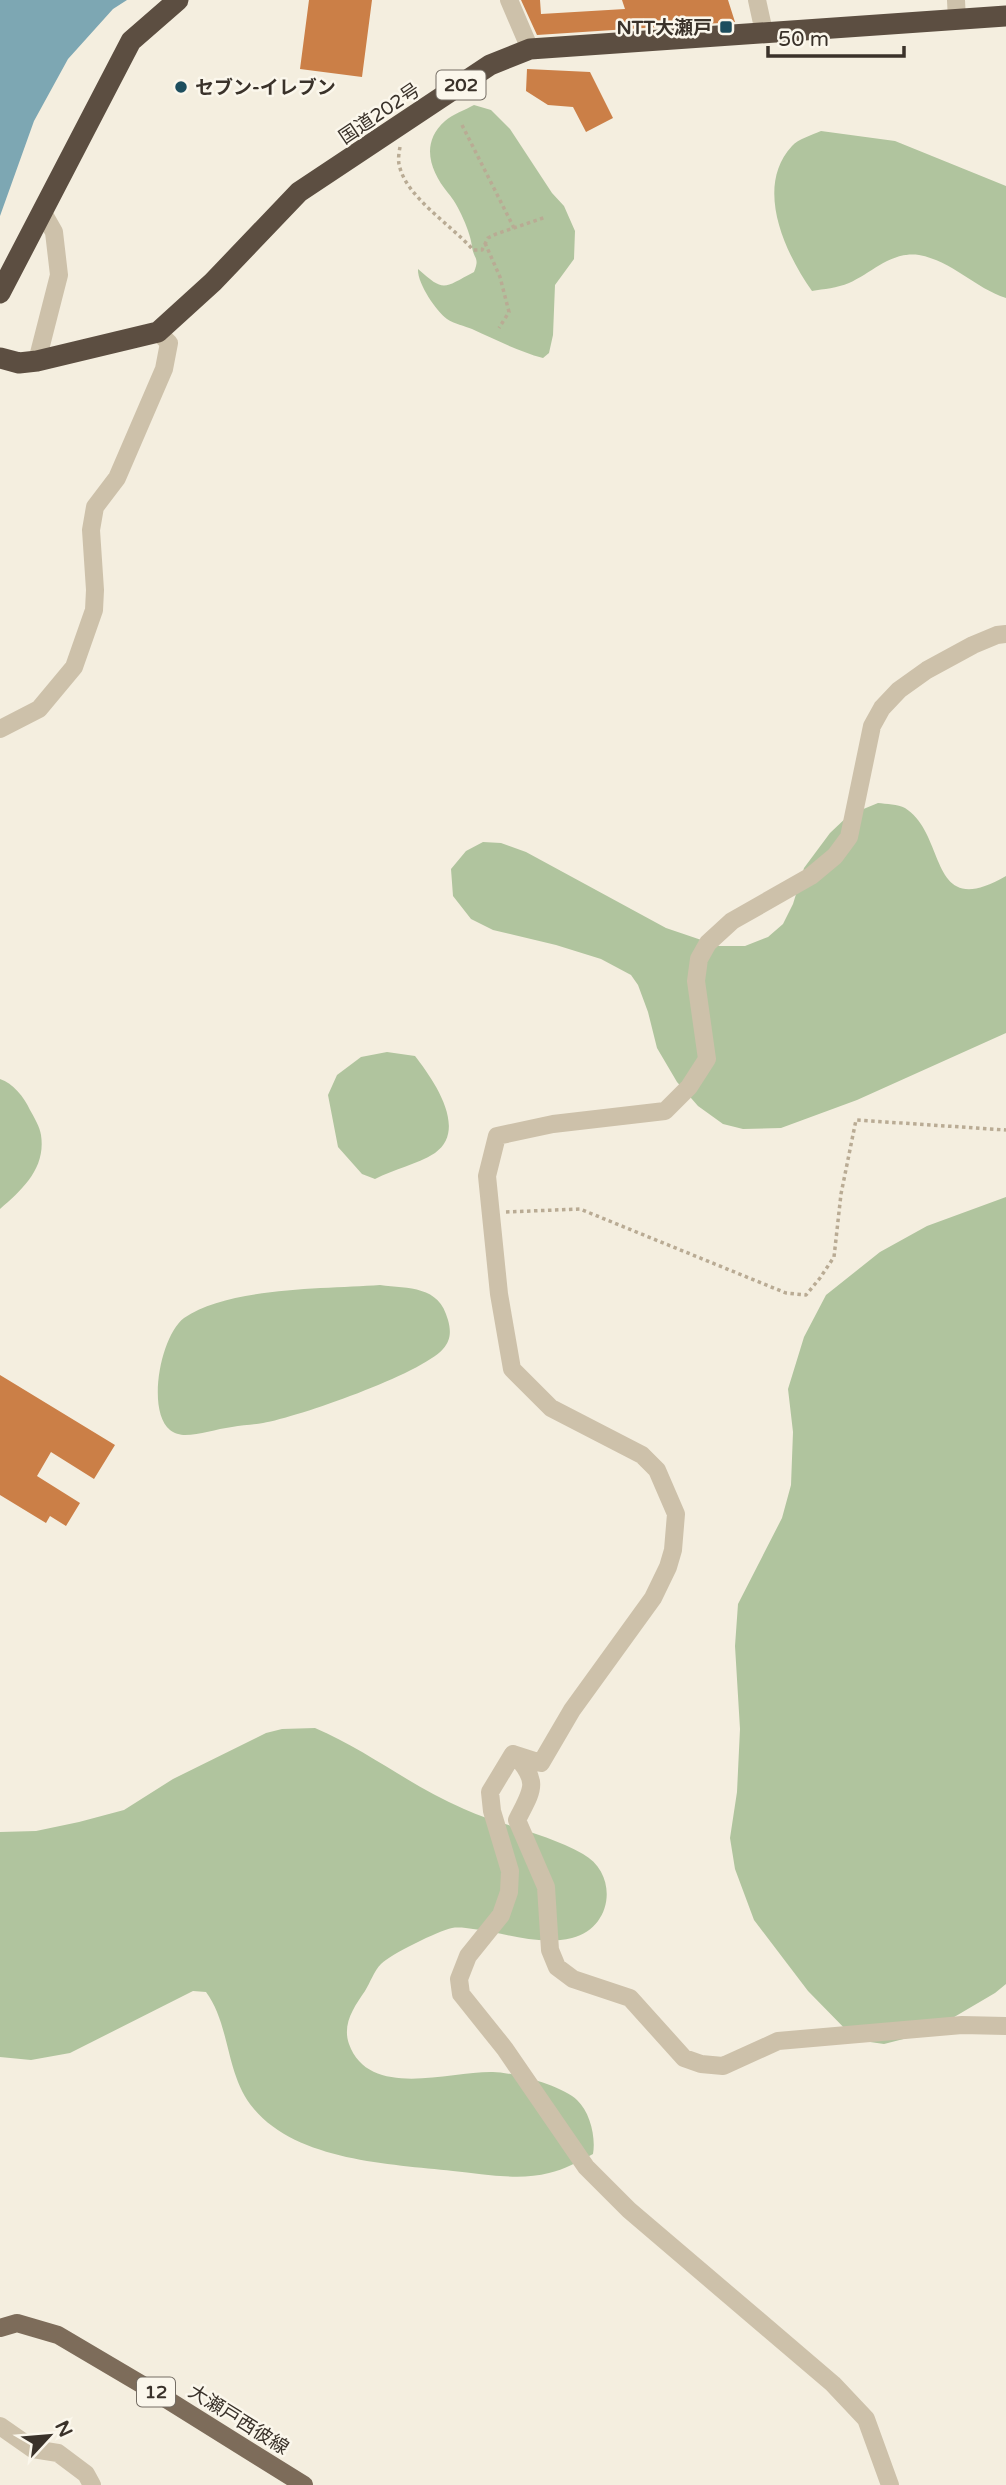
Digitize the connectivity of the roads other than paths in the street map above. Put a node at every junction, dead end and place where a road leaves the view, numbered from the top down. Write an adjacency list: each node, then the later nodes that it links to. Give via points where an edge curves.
1 (178, 0): 8 (highway, via 131,41)
2 (509, 0): 7 (street)
3 (757, 0): 6 (street)
4 (956, 10): 5 (highway, 国道202号 / 202); 6 (highway, 国道202号 / 202)
5 (1006, 16)
6 (764, 32): 7 (highway, 国道202号 / 202)
7 (530, 49): 10 (highway, 国道202号 / 202, via 490,65 299,192 214,282)
8 (41, 211): 9 (highway); 12 (street, via 54,232 59,275)
9 (0, 293)
10 (158, 332): 12 (highway, 国道202号 / 202); 14 (street, via 169,343 164,369 117,478 95,507 91,530 94,610 74,667 39,709)
11 (0, 358): 12 (highway, 国道202号 / 202)
12 (37, 361)
13 (1006, 634): 15 (street, via 973,645 899,690 872,726 849,837 835,856 811,876 732,921 708,943 699,959 696,981 707,1059 690,1087 664,1111 553,1124 498,1136 487,1177 512,1369 551,1408 642,1455 657,1470 676,1514 673,1550 653,1598 572,1710 541,1763)
14 (0, 729)
15 (513, 1754): 16 (street, via 530,1772 531,1790 517,1820 546,1887 550,1950 558,1967 573,1979 630,1998 684,2058 723,2066 778,2041 962,2025); 21 (street, via 490,1792 510,1871 509,1892 501,1915 468,1956 459,1979 461,1994 505,2049 586,2168 833,2384 866,2419)
16 (1006, 2026)
17 (0, 2328): 20 (main road, 大瀬戸西彼線 / 12, via 17,2323 58,2335)
18 (0, 2426): 19 (street, via 33,2449 58,2453 86,2474)
19 (92, 2485)
20 (304, 2485)
21 (890, 2485)

